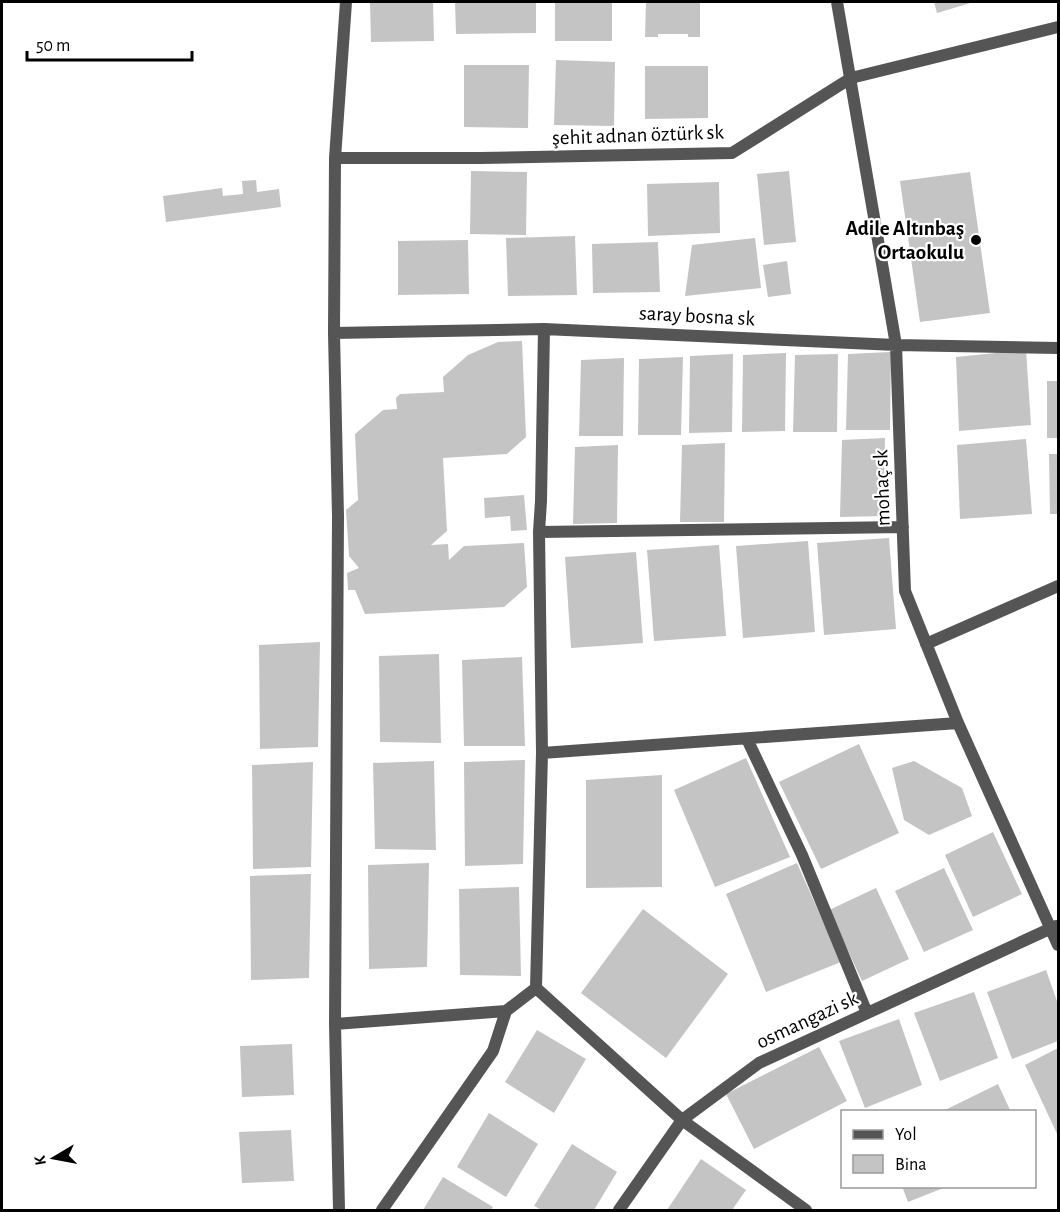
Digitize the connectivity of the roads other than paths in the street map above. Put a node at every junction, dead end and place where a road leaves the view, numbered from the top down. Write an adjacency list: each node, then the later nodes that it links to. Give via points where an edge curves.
1 (345, 2): 5 (street)
2 (837, 2): 4 (street, mohaç sk)
3 (1059, 27): 4 (street, şehit adnan öztürk sk)
4 (851, 78): 5 (street, şehit adnan öztürk sk, via 732,153); 8 (street, mohaç sk)
5 (335, 158): 7 (street)
6 (544, 329): 7 (street, saray bosna sk); 8 (street, saray bosna sk); 11 (street)
7 (334, 333): 22 (street, via 338,516)
8 (896, 345): 9 (street, saray bosna sk); 10 (street, mohaç sk)
9 (1059, 348)
10 (903, 527): 11 (street); 13 (street, mohaç sk, via 905,591)
11 (539, 532): 16 (street)
12 (1059, 586): 13 (street)
13 (926, 644): 14 (street, mohaç sk)
14 (958, 723): 15 (street); 17 (street, mohaç sk)
15 (747, 739): 16 (street); 21 (street, via 802,855)
16 (542, 753): 19 (street)
17 (1055, 927): 18 (street, mohaç sk); 21 (street, osmangazi sk)
18 (1059, 945)
19 (536, 988): 20 (street); 23 (street)
20 (506, 1011): 22 (street); 25 (street, via 493,1051)
21 (867, 1013): 23 (street, osmangazi sk, via 759,1063)
22 (335, 1024): 24 (street)
23 (682, 1120): 26 (street, osmangazi sk); 27 (street)
24 (339, 1210)
25 (382, 1210)
26 (620, 1210)
27 (806, 1210)

